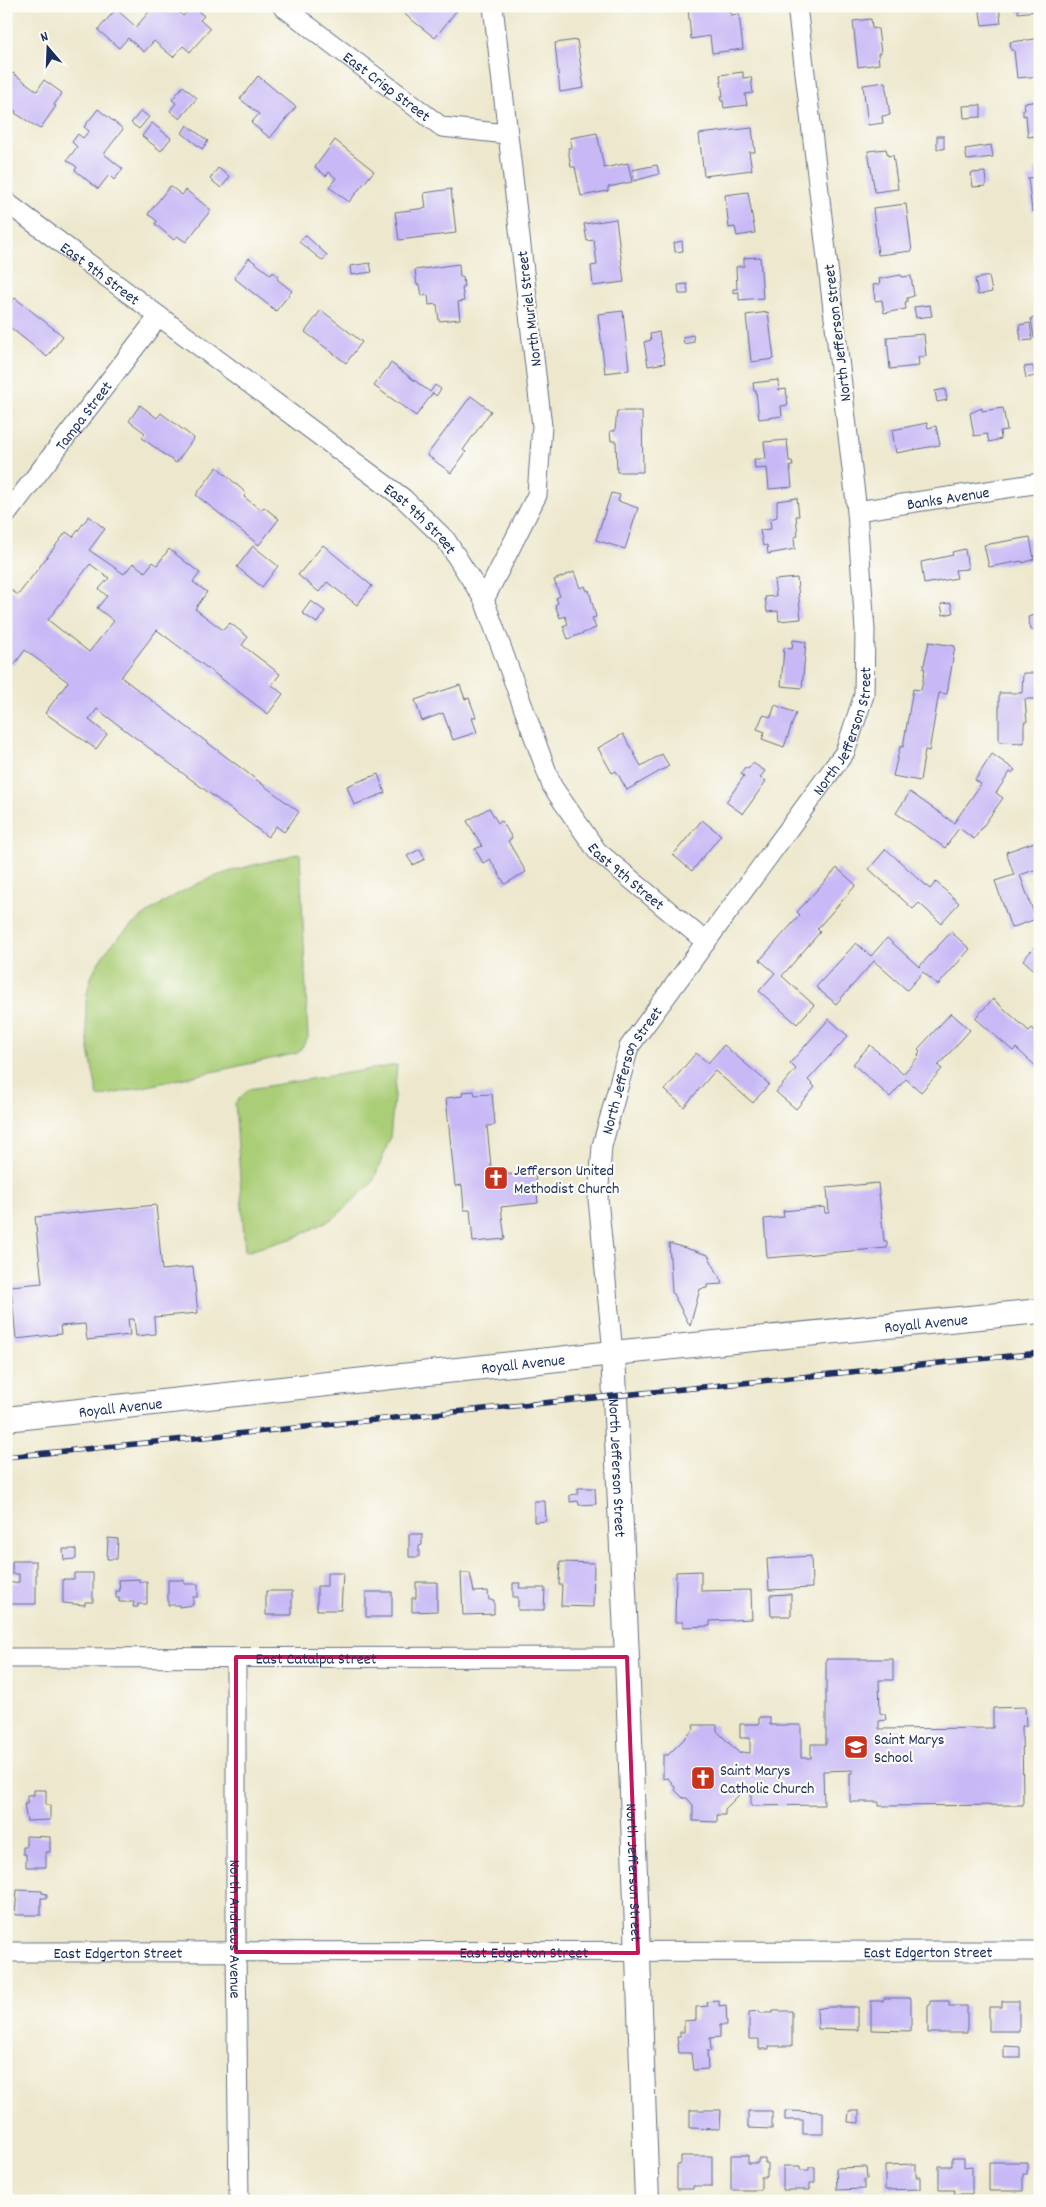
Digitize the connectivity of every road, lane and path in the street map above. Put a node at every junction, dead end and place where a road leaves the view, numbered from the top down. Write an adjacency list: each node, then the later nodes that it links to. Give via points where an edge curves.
1 (282, 6): 4 (street, East Crisp Street, via 442,127)
2 (493, 6): 4 (street, North Muriel Street)
3 (797, 6): 8 (street, North Jefferson Street)
4 (507, 134): 10 (street, North Muriel Street, via 542,426 538,495)
5 (6, 202): 6 (street, East 9th Street)
6 (159, 316): 9 (street, Tampa Street); 10 (street, East 9th Street, via 403,498 446,540)
7 (1040, 483): 8 (street, Banks Avenue)
8 (857, 511): 11 (street, North Jefferson Street, via 865,630 864,694 845,752)
9 (6, 515)
10 (484, 600): 11 (street, East 9th Street, via 552,786 597,851)
11 (706, 942): 13 (street, North Jefferson Street, via 628,1047 602,1146 598,1198)
12 (1040, 1311): 13 (street, Royall Avenue)
13 (613, 1353): 14 (street, Royall Avenue); 16 (street, North Jefferson Street)
14 (6, 1419)
15 (236, 1657): 16 (street, East Catalpa Street); 17 (street, East Catalpa Street); 20 (street, North Andrews Avenue)
16 (627, 1657): 21 (street, North Jefferson Street)
17 (6, 1658)
18 (1040, 1951): 21 (street, East Edgerton Street)
19 (6, 1952): 20 (street, East Edgerton Street)
20 (236, 1952): 21 (street, East Edgerton Street); 22 (street, North Andrews Avenue)
21 (638, 1953): 23 (street, North Jefferson Street)
22 (239, 2201)
23 (647, 2201)

